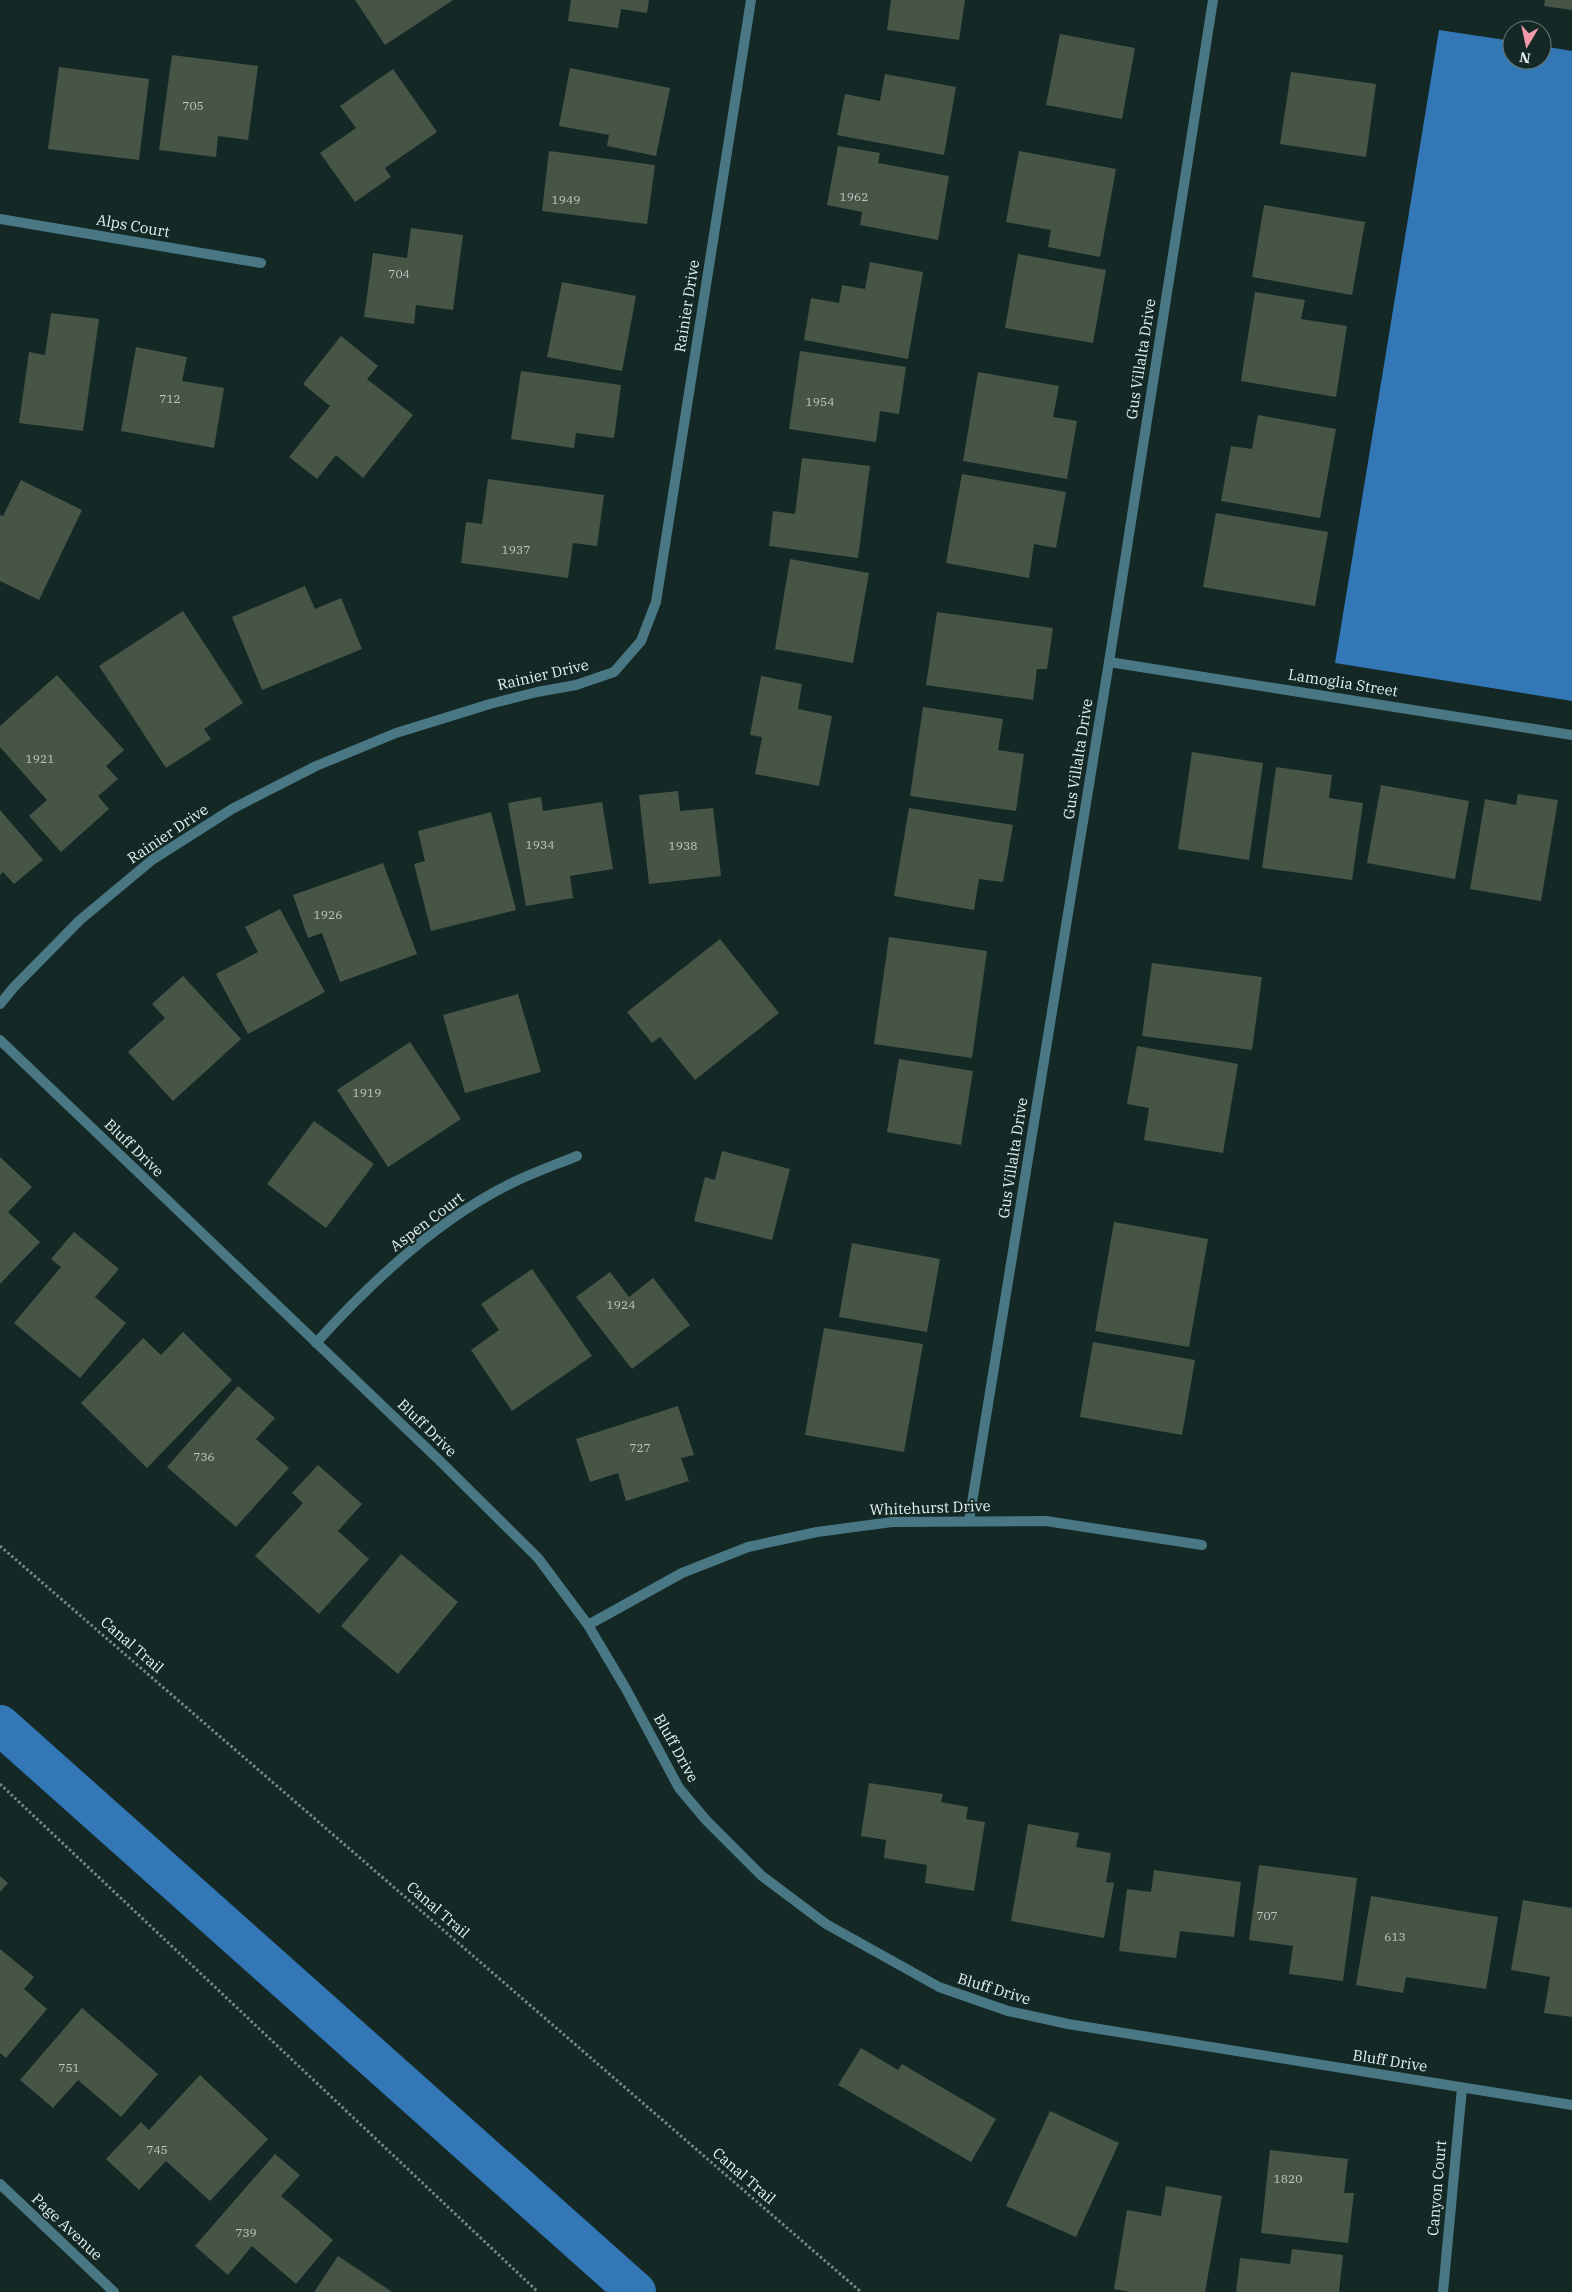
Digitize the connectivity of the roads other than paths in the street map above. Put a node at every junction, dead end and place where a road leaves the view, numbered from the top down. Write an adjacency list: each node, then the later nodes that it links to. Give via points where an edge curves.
1 (751, 0): 7 (street, Rainier Drive, via 656,602 641,642 614,672 576,685 490,704 396,733 316,766 232,809 152,860 80,920)
2 (1213, 0): 5 (street, Gus Villalta Drive)
3 (0, 218): 4 (street, Alps Court)
4 (261, 262)
5 (1109, 662): 6 (street, Lamoglia Street); 11 (street, Gus Villalta Drive)
6 (1572, 734)
7 (0, 1004)
8 (0, 1040): 10 (street, Bluff Drive)
9 (577, 1156): 10 (street, Aspen Court, via 510,1184 449,1221 349,1307)
10 (316, 1343): 13 (street, Bluff Drive, via 538,1558)
11 (969, 1521): 12 (street, Whitehurst Drive, via 1046,1521); 13 (street, Whitehurst Drive, via 892,1522 817,1532 748,1547 682,1573)
12 (1202, 1545)
13 (588, 1625): 14 (street, Bluff Drive, via 679,1788 706,1820 762,1876 826,1924 888,1960 939,1987 1008,2010 1059,2022)
14 (1462, 2088): 15 (street, Bluff Drive); 18 (street, Canyon Court)
15 (1572, 2105)
16 (0, 2184): 17 (street, Page Avenue)
17 (114, 2292)
18 (1443, 2292)

